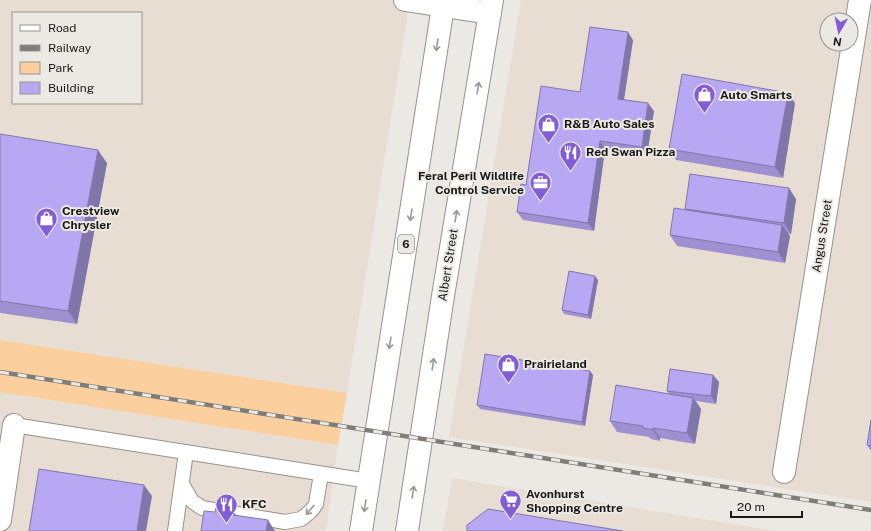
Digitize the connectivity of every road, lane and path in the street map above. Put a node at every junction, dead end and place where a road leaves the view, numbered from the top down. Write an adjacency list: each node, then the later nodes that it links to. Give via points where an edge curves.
1 (405, 0): 3 (main road)
2 (860, 0): 7 (main road, Angus Street)
3 (444, 3): 4 (main road); 9 (main road, 6, one-way to 9)
4 (491, 7): 14 (main road, Albert Street, one-way to 4, via 443,296)
5 (14, 425): 6 (lane); 11 (main road)
6 (186, 452): 8 (lane); 10 (lane)
7 (784, 472)
8 (321, 474): 9 (lane); 10 (lane, one-way to 10, via 316,504 311,511 301,519 285,522 202,508 192,501)
9 (369, 481): 13 (main road, 6, one-way to 13)
10 (182, 484): 12 (lane)
11 (0, 520)
12 (175, 531)
13 (361, 531)
14 (408, 531)

